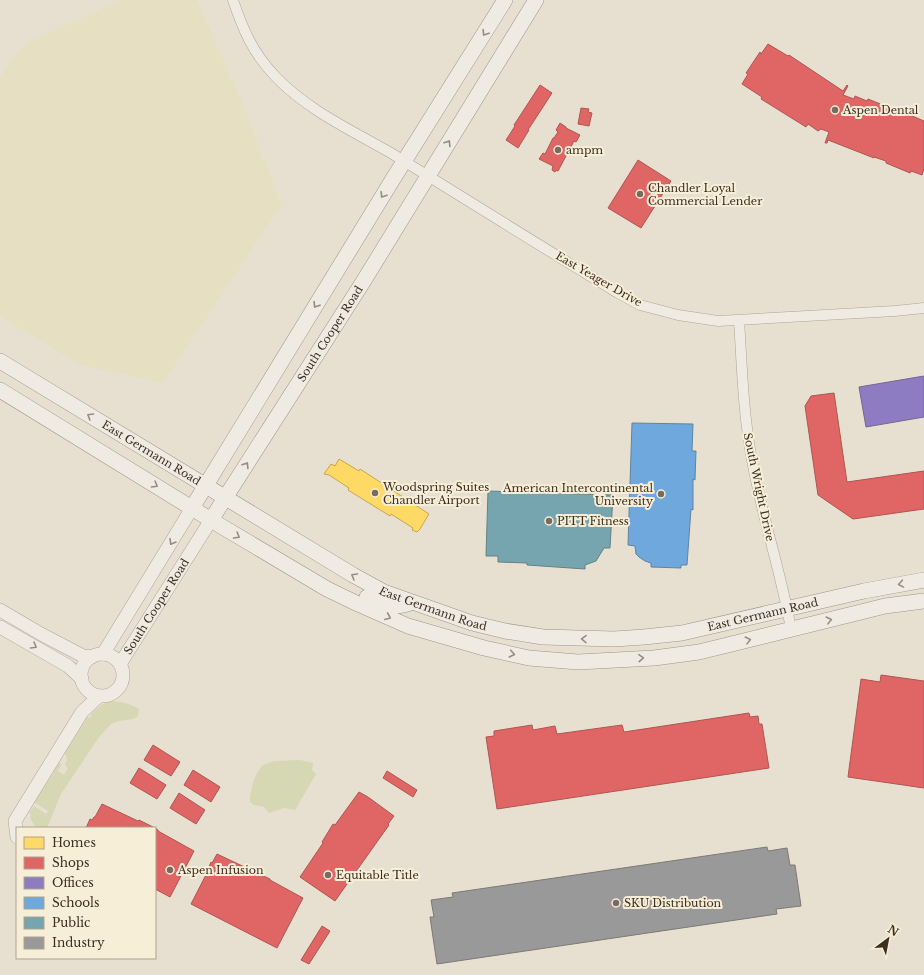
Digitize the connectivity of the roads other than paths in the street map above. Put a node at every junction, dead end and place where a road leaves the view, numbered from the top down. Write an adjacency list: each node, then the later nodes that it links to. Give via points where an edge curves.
1 (233, 0): 4 (street, East Yeager Drive, via 248,40 275,76 293,93 315,110)
2 (505, 0): 4 (main road, South Cooper Road, one-way to 4)
3 (536, 0): 4 (main road, South Cooper Road, one-way to 3)
4 (416, 169): 6 (street, East Yeager Drive, via 640,305 696,318); 9 (main road, South Cooper Road, one-way to 9); 10 (main road, South Cooper Road, one-way to 4, via 363,282)
5 (924, 308): 6 (street, East Yeager Drive)
6 (739, 320): 17 (street, South Wright Drive, via 746,427 759,497)
7 (0, 361): 9 (main road, East Germann Road, one-way to 7)
8 (0, 390): 11 (main road, East Germann Road, one-way to 11)
9 (205, 486): 10 (main road, East Germann Road); 11 (main road, South Cooper Road)
10 (225, 498): 12 (main road, South Cooper Road); 16 (main road, East Germann Road, one-way to 10, via 384,592 353,575)
11 (192, 508): 12 (main road, East Germann Road); 21 (street, South Cooper Road, one-way to 21)
12 (211, 520): 14 (main road, East Germann Road, one-way to 14); 22 (street, South Cooper Road)
13 (924, 580): 17 (main road, East Germann Road, one-way to 17, via 864,590)
14 (327, 589): 16 (main road, via 348,589 388,606 399,607); 20 (main road, East Germann Road, one-way to 20, via 408,626 529,658 578,662 654,658 699,652)
15 (924, 601): 20 (main road, East Germann Road, one-way to 15, via 885,606)
16 (411, 602): 17 (main road, East Germann Road, one-way to 16, via 680,633 637,638 579,638 505,631 472,623)
17 (787, 608): 20 (street, South Wright Drive)
18 (0, 610): 21 (street, via 83,656)
19 (0, 627): 23 (street, one-way to 23, via 74,670)
20 (791, 629)
21 (97, 656): 22 (street, South Cooper Road, via 110,656); 23 (street, South Cooper Road, via 87,661 83,667)
22 (120, 664): 24 (street, South Cooper Road, via 123,671 121,685 112,694)
23 (83, 683): 24 (street, via 89,691); 25 (street, South Cooper Road)
24 (99, 696): 25 (street, South Cooper Road)
25 (82, 712): 26 (street, South Cooper Road, via 15,821)
26 (16, 828)

